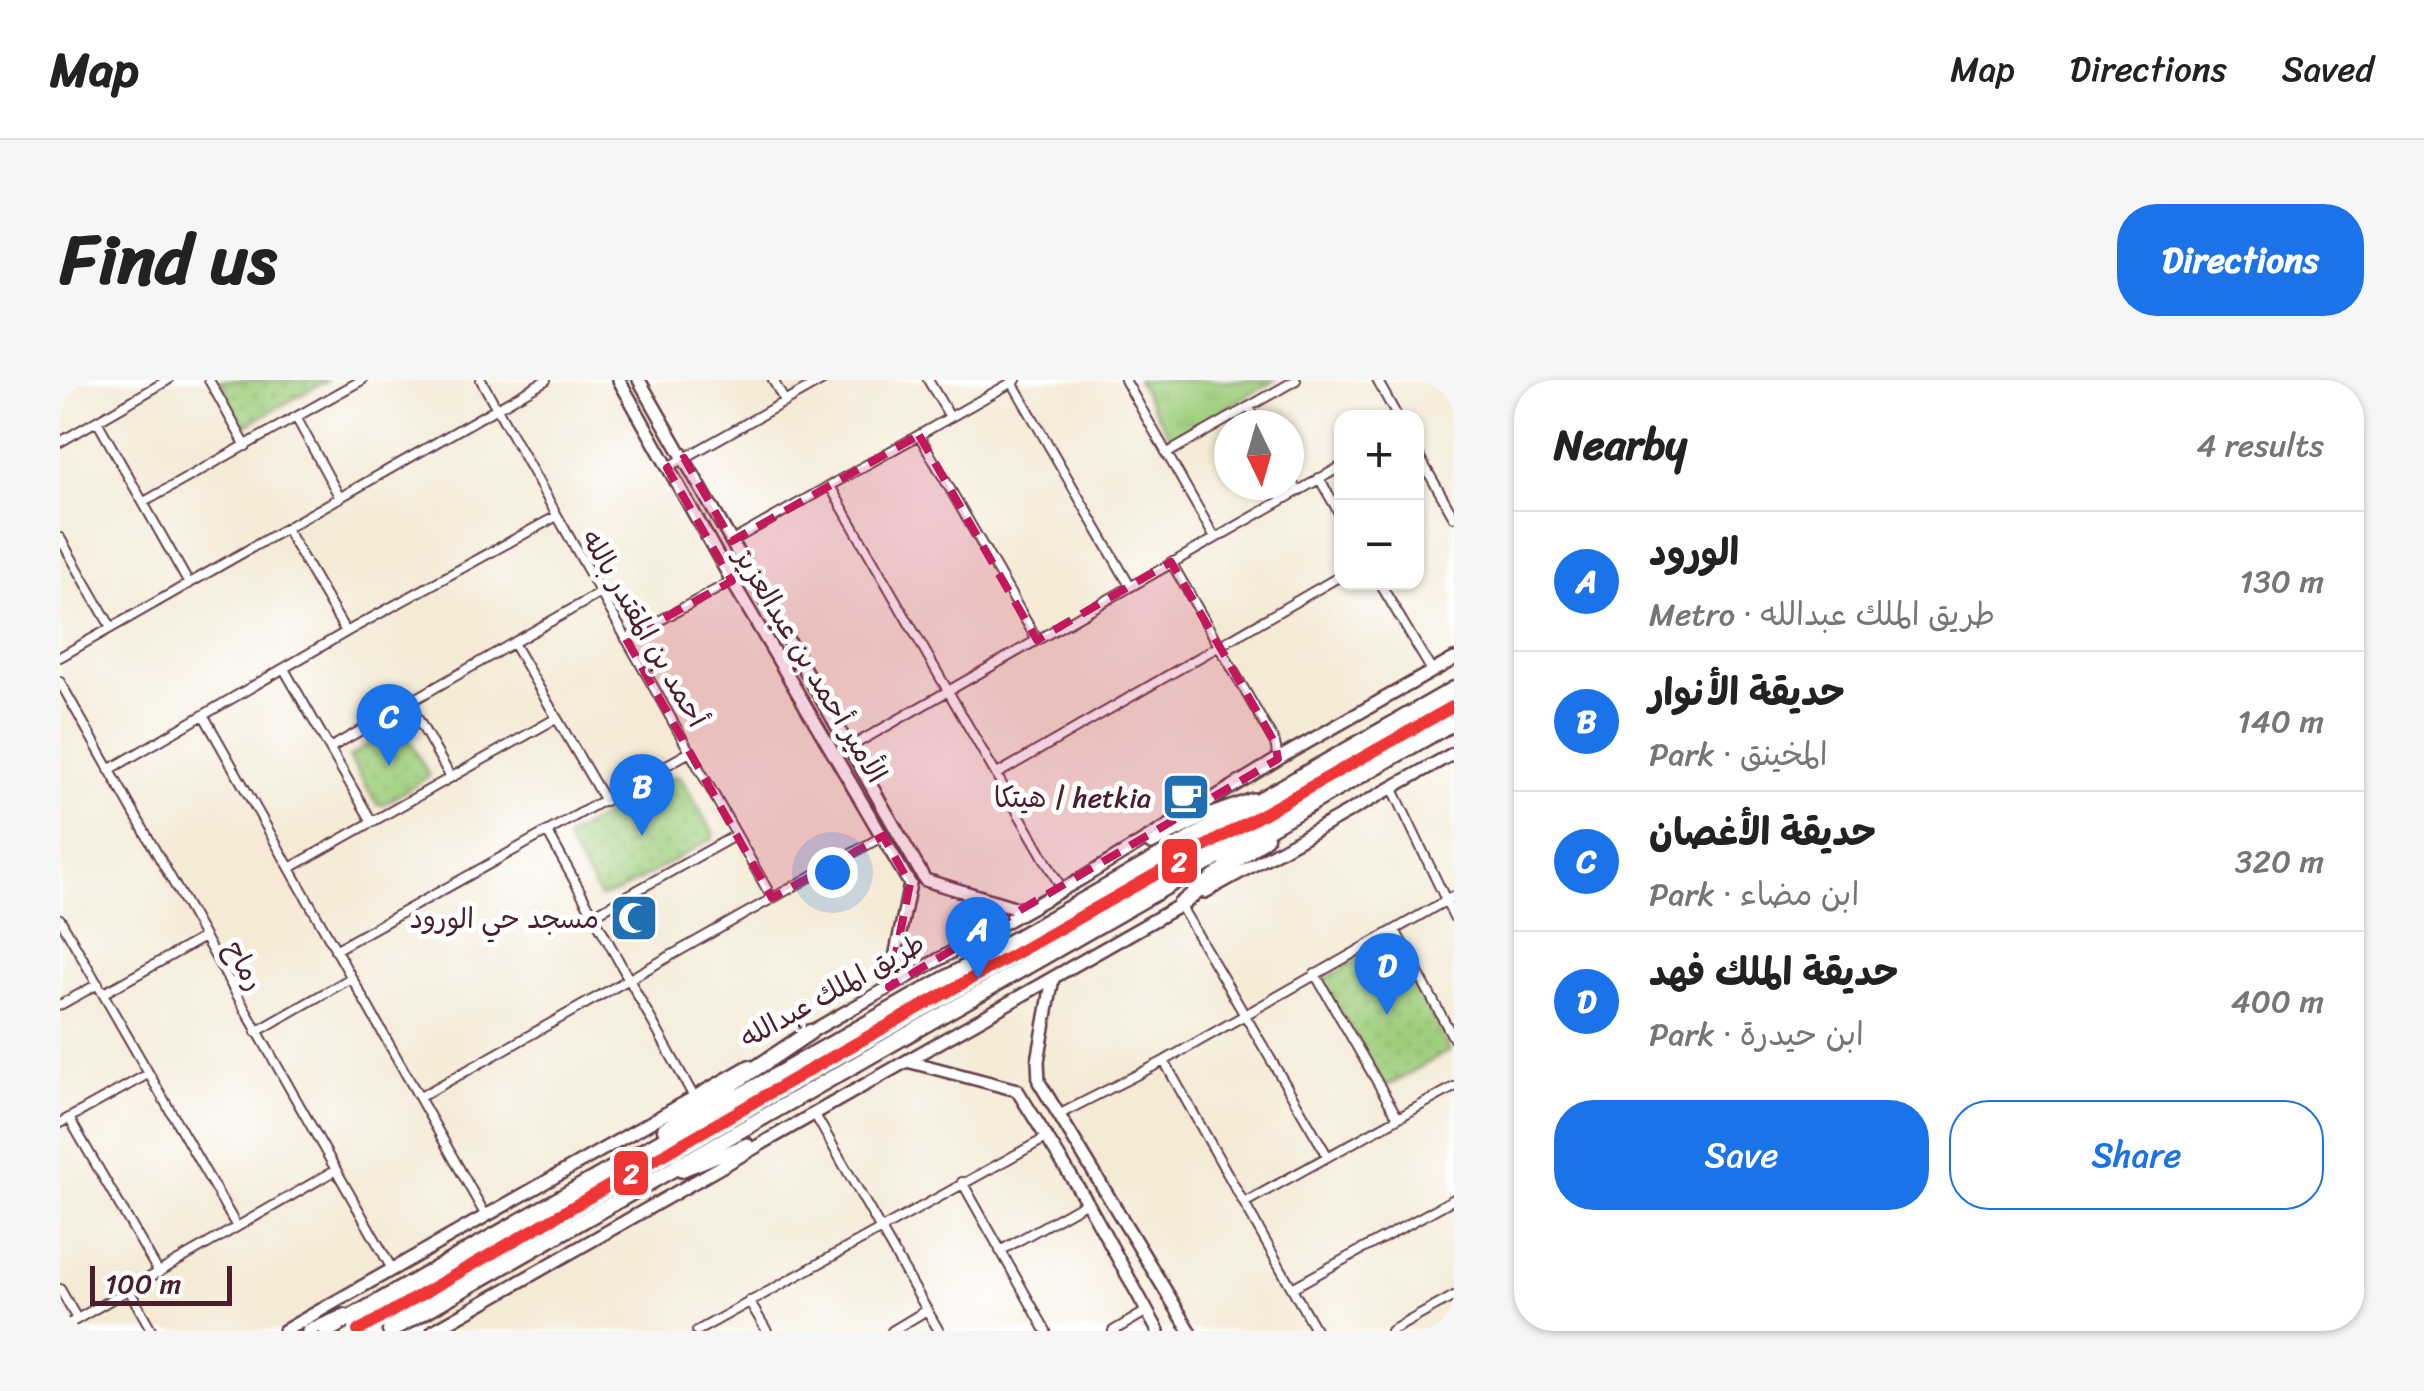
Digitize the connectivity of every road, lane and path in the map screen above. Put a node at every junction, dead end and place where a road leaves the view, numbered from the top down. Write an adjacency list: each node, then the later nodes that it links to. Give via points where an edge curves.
1 (168, 380): 23 (street)
2 (209, 380): 26 (street)
3 (362, 380): 14 (street)
4 (481, 380): 18 (street, أحمد بن المقتدر بالله)
5 (546, 380): 18 (street)
6 (638, 380): 15 (main road); 28 (main road, الأمير أحمد بن عبدالعزيز)
7 (773, 380): 16 (street)
8 (823, 380): 16 (street)
9 (928, 380): 21 (street)
10 (1124, 380): 27 (street)
11 (1296, 380): 17 (street)
12 (1377, 380): 20 (street)
13 (1014, 381): 21 (street); 49 (street)
14 (349, 383): 22 (street)
15 (621, 384): 30 (main road, الأمير أحمد بن عبدالعزيز)
16 (785, 402): 28 (street)
17 (1249, 407): 19 (street); 27 (street)
18 (495, 408): 35 (street); 40 (street, أحمد بن المقتدر بالله)
19 (1251, 410)
20 (1394, 410)
21 (950, 417): 24 (street)
22 (297, 418): 26 (street); 35 (street)
23 (97, 420): 25 (street); 37 (street)
24 (919, 435): 33 (street); 55 (street)
25 (60, 442)
26 (246, 446): 37 (street)
27 (1166, 454): 43 (street)
28 (684, 458): 30 (street); 44 (main road, الأمير أحمد بن عبدالعزيز)
29 (1424, 465): 39 (street)
30 (667, 468): 46 (main road, الأمير أحمد بن عبدالعزيز)
31 (1334, 470): 32 (street)
32 (1319, 478): 34 (street); 38 (street)
33 (830, 486): 44 (street); 64 (street)
34 (1304, 487)
35 (340, 498): 41 (street)
36 (1281, 500): 43 (street)
37 (144, 502): 48 (street)
38 (1334, 504)
39 (1454, 516)
40 (555, 517): 51 (street, أحمد بن المقتدر بالله); 53 (street)
41 (286, 529): 48 (street); 53 (street)
42 (60, 538): 52 (street)
43 (1215, 538): 45 (street)
44 (732, 541): 69 (main road, الأمير أحمد بن عبدالعزيز)
45 (1172, 562): 49 (street); 57 (street)
46 (732, 580): 54 (street); 84 (main road, الأمير أحمد بن عبدالعزيز)
47 (1334, 580): 57 (street)
48 (189, 584): 52 (street)
49 (1130, 586): 55 (street)
50 (1384, 590): 61 (street)
51 (600, 593): 54 (street, أحمد بن المقتدر بالله); 56 (street)
52 (110, 628): 58 (street)
53 (346, 632): 60 (street)
54 (626, 639): 71 (street, أحمد بن المقتدر بالله)
55 (1037, 640): 64 (street)
56 (513, 643): 65 (street); 67 (street)
57 (1219, 645): 73 (street, via 1276,743); 75 (street)
58 (60, 656)
59 (1454, 659): 61 (main road, طريق الملك عبدالله)
60 (284, 668): 66 (street); 70 (street)
61 (1432, 671): 73 (main road, طريق الملك عبدالله)
62 (60, 682): 74 (street, رماح)
63 (1454, 689): 77 (highway, طريق الملك عبدالله)
64 (948, 690): 69 (street); 75 (street)
65 (410, 703): 70 (street); 76 (street)
66 (204, 716): 74 (street); 85 (street)
67 (556, 719): 76 (street); 80 (street)
68 (1454, 722): 79 (highway)
69 (850, 747): 91 (main road, الأمير أحمد بن عبدالعزيز, via 925,880)
70 (330, 748): 81 (street)
71 (690, 752): 80 (street); 83 (street, أحمد بن المقتدر بالله)
72 (1454, 752): 78 (main road)
73 (1278, 758): 86 (main road, طريق الملك عبدالله)
74 (109, 770): 96 (street, رماح)
75 (997, 774): 87 (street)
76 (450, 776): 81 (street)
77 (1280, 788): 86 (main road, via 1206,816); 124 (highway, طريق الملك عبدالله)
78 (1393, 789): 89 (street); 90 (main road)
79 (1329, 792): 90 (highway); 126 (highway)
80 (604, 801): 82 (street)
81 (372, 822): 85 (street)
82 (548, 833): 92 (street); 97 (street)
83 (736, 835): 88 (street, أحمد بن المقتدر بالله); 92 (street)
84 (883, 836): 88 (street); 103 (main road, الأمير أحمد بن عبدالعزيز, via 910,884)
85 (290, 868): 97 (street)
86 (1081, 879): 87 (main road, طريق الملك عبدالله)
87 (1062, 889): 91 (main road, طريق الملك عبدالله)
88 (772, 898): 101 (street)
89 (1450, 898): 93 (street); 95 (street)
90 (1180, 905): 100 (main road); 106 (street)
91 (1024, 910): 103 (main road, طريق الملك عبدالله)
92 (593, 914): 101 (street)
93 (1454, 917)
94 (60, 919): 102 (street)
95 (1395, 930): 98 (street); 109 (street)
96 (204, 937): 104 (street); 107 (street, رماح)
97 (335, 950): 99 (street)
98 (1315, 974): 106 (street); 119 (street)
99 (351, 978): 107 (street); 114 (street)
100 (1052, 978): 110 (main road); 117 (main road, via 1039,1082)
101 (628, 979): 114 (street); 115 (street)
102 (98, 984): 104 (street); 105 (street)
103 (890, 987): 108 (main road, طريق الملك عبدالله)
104 (104, 994): 112 (street)
105 (60, 1005)
106 (1248, 1016): 111 (street); 123 (street)
107 (256, 1032): 125 (street, رماح)
108 (810, 1032): 115 (main road, طريق الملك عبدالله); 124 (highway, via 663,1130)
109 (1454, 1038)
110 (907, 1061): 116 (main road); 122 (main road, via 1017,1090)
111 (1164, 1062): 117 (street); 130 (street)
112 (148, 1074): 118 (street); 132 (street)
113 (1454, 1087): 119 (street)
114 (420, 1097): 131 (street)
115 (694, 1097): 131 (main road, طريق الملك عبدالله)
116 (814, 1113): 121 (main road); 133 (street)
117 (1060, 1114): 160 (main road)
118 (70, 1118): 120 (street); 136 (street)
119 (1398, 1118): 123 (street)
120 (60, 1124)
121 (789, 1126): 126 (main road); 152 (main road)
122 (1046, 1138): 127 (street); 129 (main road)
123 (1326, 1156): 130 (street)
124 (631, 1159): 142 (highway, طريق الملك عبدالله)
125 (334, 1171): 132 (street); 135 (street, رماح)
126 (654, 1182): 147 (highway)
127 (962, 1182): 133 (street); 134 (street)
128 (1454, 1199): 137 (street)
129 (1087, 1202): 134 (street); 144 (main road)
130 (1244, 1202): 137 (street)
131 (486, 1216): 135 (main road, طريق الملك عبدالله)
132 (236, 1227): 136 (street)
133 (880, 1227): 141 (street); 143 (street)
134 (1000, 1250): 157 (street)
135 (392, 1269): 149 (main road, طريق الملك عبدالله)
136 (159, 1273): 139 (street)
137 (1292, 1288): 161 (street)
138 (60, 1289): 145 (street)
139 (130, 1290): 145 (street); 148 (street)
140 (1454, 1296): 162 (street)
141 (749, 1301): 153 (street); 154 (street)
142 (377, 1303): 150 (main road); 151 (highway, طريق الملك عبدالله)
143 (928, 1310): 155 (street); 156 (street)
144 (1147, 1311): 158 (street); 159 (main road)
145 (78, 1319): 146 (street)
146 (60, 1329)
147 (393, 1330)
148 (152, 1331)
149 (284, 1331)
150 (308, 1331)
151 (327, 1331)
152 (433, 1331)
153 (696, 1331)
154 (767, 1331)
155 (892, 1331)
156 (939, 1331)
157 (1046, 1331)
158 (1113, 1331)
159 (1158, 1331)
160 (1190, 1331)
161 (1316, 1331)
162 (1391, 1331)

